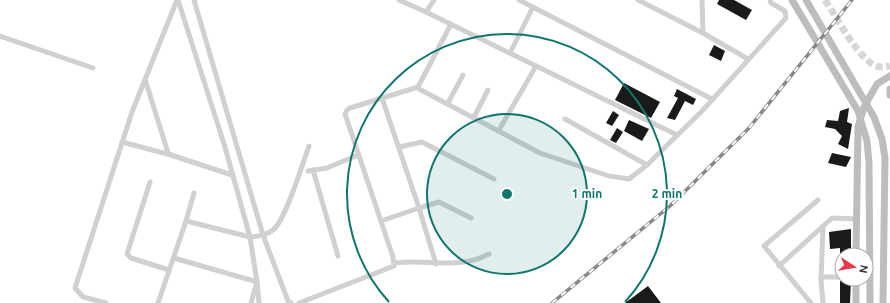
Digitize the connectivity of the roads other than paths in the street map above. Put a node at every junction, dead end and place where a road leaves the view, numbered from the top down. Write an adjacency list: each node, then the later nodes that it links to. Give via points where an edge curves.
1 (177, 0): 22 (street); 40 (street)
2 (194, 0): 51 (street)
3 (399, 0): 12 (street)
4 (434, 0): 12 (street)
5 (519, 0): 11 (street)
6 (638, 0): 14 (street)
7 (702, 0): 14 (street)
8 (770, 0): 17 (street, via 785,12 786,16)
9 (792, 0): 74 (main road, via 858,111 867,141)
10 (806, 0): 75 (main road, via 874,117 882,139 885,158)
11 (533, 7): 16 (street); 28 (street)
12 (426, 12): 13 (street)
13 (451, 24): 16 (street); 23 (street)
14 (703, 33): 17 (street)
15 (0, 36): 19 (street)
16 (510, 53): 18 (street)
17 (748, 59): 28 (street)
18 (536, 66): 32 (street); 33 (street)
19 (93, 68)
20 (464, 75): 29 (street)
21 (890, 76): 47 (main road, via 877,84 864,107 858,127)
22 (146, 79): 34 (street); 38 (street)
23 (418, 87): 27 (street); 29 (street)
24 (890, 88): 26 (main road)
25 (488, 90): 30 (street)
26 (890, 95)
27 (382, 98): 36 (street); 37 (street, via 350,108 346,112 345,118)
28 (712, 100): 33 (street)
29 (448, 103): 30 (street)
30 (474, 117): 32 (street)
31 (565, 119): 39 (street)
32 (499, 130): 39 (street, via 540,152 619,178 630,179)
33 (677, 135): 39 (street)
34 (122, 142): 38 (street); 65 (street, via 75,288 83,297)
35 (309, 146): 51 (street, via 282,217 275,228)
36 (399, 147): 41 (street, via 422,142); 45 (street)
37 (358, 155): 49 (street); 55 (street, via 327,168 311,171)
38 (171, 156): 40 (street)
39 (647, 165)
40 (232, 175): 52 (street)
41 (494, 179)
42 (150, 182): 60 (street, via 127,254 131,258)
43 (194, 193): 48 (street)
44 (818, 200): 59 (street, via 764,246)
45 (419, 208): 46 (street, via 439,202); 49 (street); 58 (street)
46 (471, 218)
47 (857, 220): 50 (street, via 832,218); 53 (main road)
48 (186, 221): 52 (street); 56 (street)
49 (381, 221): 57 (street)
50 (823, 227): 59 (street); 61 (street)
51 (263, 235): 52 (street); 69 (street, via 288,302)
52 (250, 237): 63 (street)
53 (856, 247)
54 (489, 254): 58 (street, via 476,261)
55 (338, 256)
56 (174, 258): 60 (street); 63 (street)
57 (395, 263): 58 (street); 70 (street, via 391,269)
58 (436, 264)
59 (779, 266): 71 (street)
60 (169, 270): 66 (street)
61 (821, 277): 62 (street); 72 (street)
62 (834, 277)
63 (257, 282): 67 (street); 68 (street)
64 (856, 287): 73 (main road)
65 (106, 303)
66 (159, 303)
67 (251, 303)
68 (259, 303)
69 (291, 303)
70 (299, 303)
71 (811, 303)
72 (823, 303)
73 (856, 303)
74 (870, 303)
75 (883, 303)

